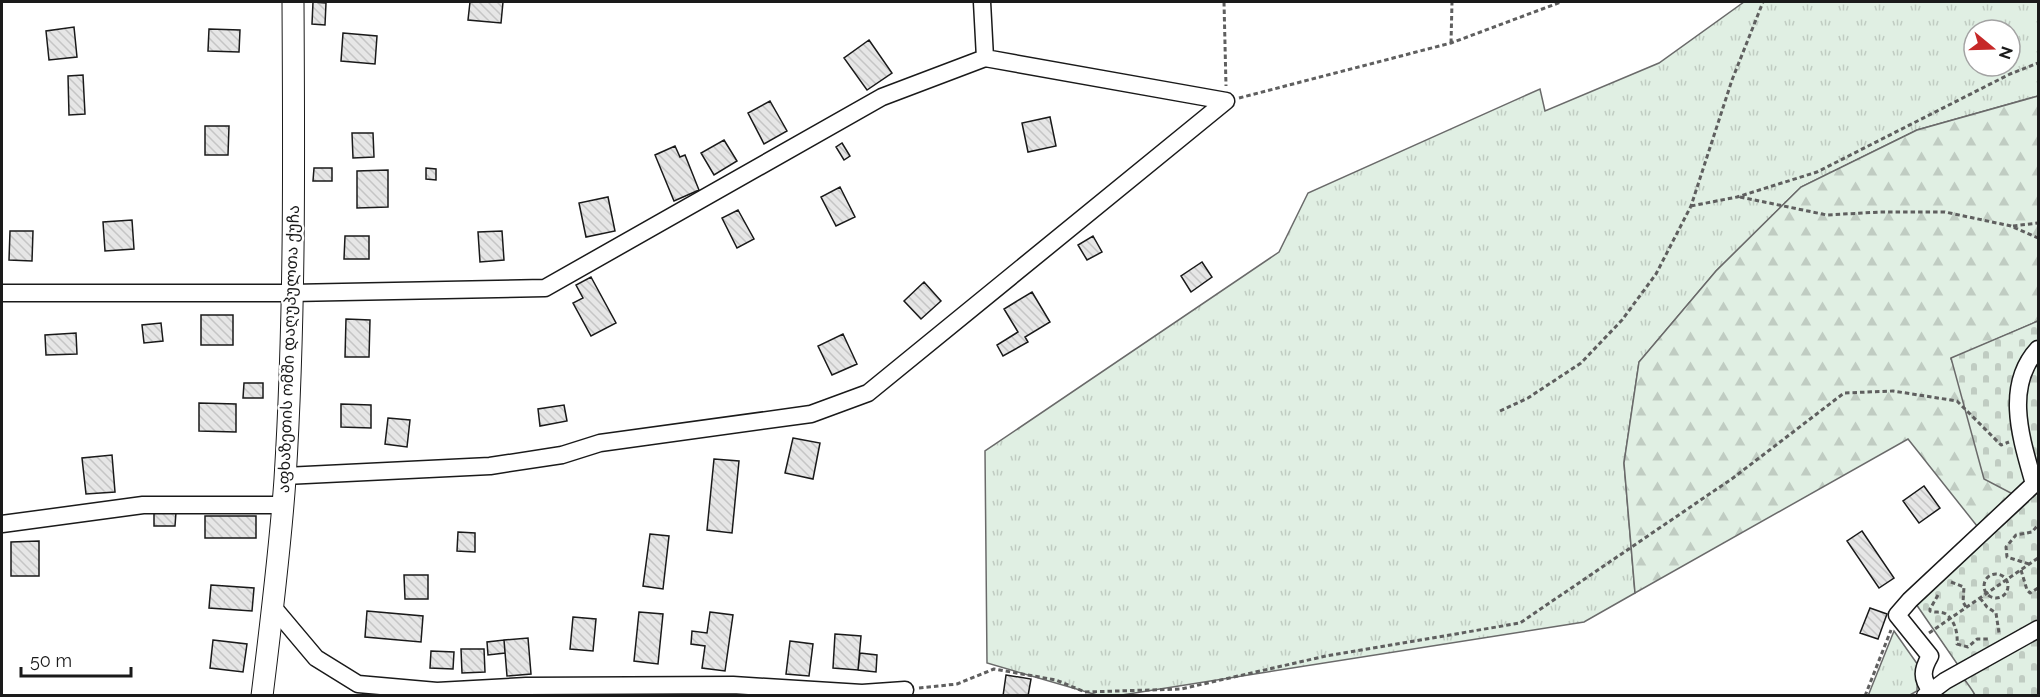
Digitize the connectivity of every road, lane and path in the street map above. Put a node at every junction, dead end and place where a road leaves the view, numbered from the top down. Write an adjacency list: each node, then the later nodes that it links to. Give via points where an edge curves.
1 (293, 2): 17 (main road, აფხაზეთის ომში დაღუპულთა ქუჩა)
2 (982, 2): 8 (street)
3 (1224, 2): 10 (path)
4 (1452, 2): 7 (path)
5 (1562, 2): 7 (path)
6 (1763, 2): 12 (path, via 1732,80)
7 (1451, 43): 10 (path)
8 (986, 58): 10 (street); 17 (street, via 882,97 545,288)
9 (2038, 63): 11 (path, via 1817,172)
10 (1226, 101): 21 (street, via 868,393 811,414 600,444 562,455 490,466)
11 (1737, 197): 12 (path); 14 (path, via 1827,215 1945,212)
12 (1691, 206): 19 (path, via 1656,274 1622,320 1581,363 1528,398)
13 (2038, 223): 14 (path)
14 (2012, 226): 15 (path)
15 (2038, 238)
16 (2, 293): 17 (street)
17 (291, 293): 21 (main road, აფხაზეთის ომში დაღუპულთა ქუჩა)
18 (2038, 349): 20 (street, via 2021,382 2017,409)
19 (1500, 411)
20 (2021, 437): 36 (street, via 2034,484); 40 (path, via 2001,445 1957,401 1893,391 1844,393 1733,478 1520,623 1326,656 1181,690 1085,692 1056,680 994,669 957,684)
21 (285, 476): 22 (main road, აფხაზეთის ომში დაღუპულთა ქუჩა)
22 (283, 505): 23 (street, via 143,505); 35 (main road, აფხაზეთის ომში დაღუპულთა ქუჩა)
23 (2, 524)
24 (2038, 525): 26 (path, via 2032,532 2016,535 2006,546 2007,557)
25 (2038, 558): 26 (path)
26 (2029, 564): 27 (path)
27 (2021, 570): 28 (path); 30 (path, via 2027,590 2030,593)
28 (2007, 579): 32 (path); 32 (path, via 2003,596); 32 (path, via 1991,573)
29 (1948, 584): 34 (path, via 1964,587)
30 (2038, 588)
31 (1941, 590): 37 (path, via 1929,609)
32 (1985, 594): 33 (path)
33 (1980, 598): 34 (path); 37 (path, via 1996,613 1996,638 1977,639 1971,646 1957,644 1956,628)
34 (1966, 607): 37 (path)
35 (273, 608): 41 (street, via 316,658 358,684); 43 (main road, აფხაზეთის ომში დაღუპულთა ქუჩა)
36 (1897, 615): 39 (street); 44 (path)
37 (1950, 618): 39 (path)
38 (2038, 629): 42 (street)
39 (1917, 640): 42 (street, via 1930,656 1923,669)
40 (905, 690): 41 (street, via 862,693 733,685 526,686)
41 (437, 693)
42 (1928, 694)
43 (262, 696)
44 (1865, 696)

